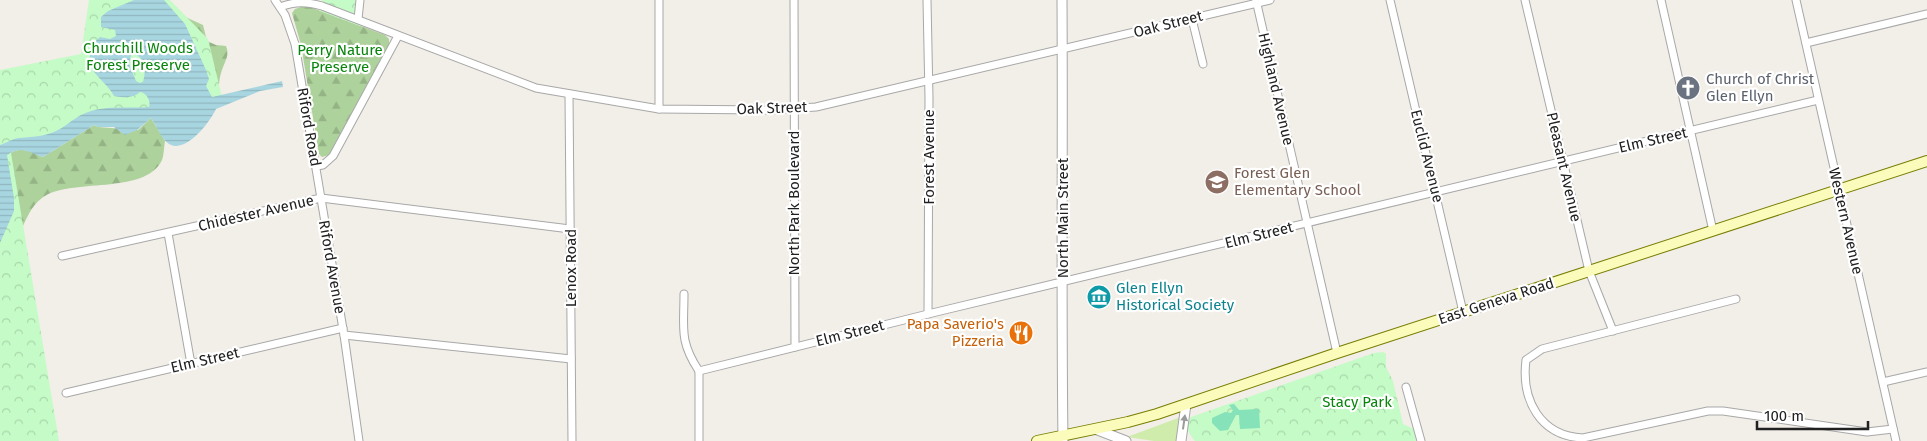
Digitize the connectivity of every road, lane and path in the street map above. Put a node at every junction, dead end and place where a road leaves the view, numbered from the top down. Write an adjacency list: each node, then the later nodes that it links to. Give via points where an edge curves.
1 (275, 0): 14 (street, Riford Road)
2 (360, 0): 17 (street)
3 (659, 0): 26 (street)
4 (794, 0): 25 (street, North Park Boulevard)
5 (927, 0): 22 (street, Forest Avenue)
6 (1062, 0): 20 (street, North Main Street)
7 (1270, 0): 12 (street, Oak Street)
8 (1390, 0): 32 (street, Euclid Avenue)
9 (1525, 0): 29 (street, Pleasant Avenue)
10 (1661, 0): 27 (street)
11 (1796, 0): 19 (street, Western Avenue)
12 (1256, 2): 16 (street, Oak Street); 34 (street, Highland Avenue)
13 (323, 3): 14 (street, Oak Street, via 291,3); 17 (street, Oak Street)
14 (280, 7): 30 (street, Riford Road, via 295,44)
15 (1927, 14): 19 (street)
16 (1192, 18): 20 (street, Oak Street); 21 (street)
17 (358, 19): 18 (street, Oak Street)
18 (398, 36): 23 (street, Oak Street, via 536,88); 30 (street, via 333,156 323,165)
19 (1806, 43): 24 (street, Western Avenue)
20 (1062, 50): 22 (street, Oak Street); 40 (street, North Main Street)
21 (1203, 64)
22 (928, 81): 25 (street, Oak Street, via 816,107); 44 (street, Forest Avenue)
23 (569, 94): 26 (street, Oak Street); 35 (street, Lenox Road)
24 (1818, 100): 27 (street, Elm Street); 31 (street, Western Avenue)
25 (794, 108): 26 (street, Oak Street); 47 (street, North Park Boulevard)
26 (659, 110)
27 (1691, 131): 29 (street, Elm Street); 36 (street)
28 (1927, 161): 31 (main road, East Geneva Road)
29 (1563, 162): 32 (street, Elm Street); 39 (street, Pleasant Avenue)
30 (316, 166): 33 (street, Riford Road)
31 (1839, 190): 36 (main road, East Geneva Road); 53 (street, Western Avenue)
32 (1435, 192): 34 (street, Elm Street); 43 (street, Euclid Avenue)
33 (321, 198): 35 (street, Chidester Avenue); 37 (street, Chidester Avenue); 46 (street, Riford Avenue)
34 (1308, 223): 40 (street, Elm Street); 48 (street, Highland Avenue)
35 (570, 229): 49 (street, Lenox Road)
36 (1714, 232): 39 (main road, East Geneva Road)
37 (168, 233): 38 (street, Chidester Avenue); 50 (street)
38 (62, 256)
39 (1589, 271): 43 (main road, East Geneva Road); 45 (street, Pleasant Avenue)
40 (1062, 282): 44 (street, Elm Street); 59 (street, North Main Street)
41 (684, 294): 51 (street, via 684,342)
42 (1736, 299): 45 (street)
43 (1463, 312): 48 (main road, East Geneva Road)
44 (928, 314): 47 (street, Elm Street)
45 (1613, 331): 58 (street, via 1542,349 1526,360 1524,377 1531,404 1552,430 1576,438 1592,438 1708,411 1867,432)
46 (343, 332): 49 (street, Elm Street); 50 (street, Elm Street); 60 (street)
47 (795, 346): 51 (street, Elm Street)
48 (1337, 353): 56 (main road, East Geneva Road)
49 (571, 360): 61 (street, Lenox Road)
50 (190, 364): 55 (street, Elm Street)
51 (699, 371): 62 (street)
52 (1927, 372): 53 (street)
53 (1883, 382): 58 (street, Western Avenue)
54 (1406, 387): 66 (street)
55 (66, 393)
56 (1186, 404): 57 (main road, East Geneva Road); 65 (street, one-way to 56)
57 (1094, 429): 59 (main road, East Geneva Road); 64 (street)
58 (1893, 429): 67 (street, Western Avenue)
59 (1063, 438): 63 (main road, East Geneva Road)
60 (359, 441)
61 (572, 441)
62 (699, 441)
63 (1037, 441)
64 (1126, 441)
65 (1181, 441)
66 (1420, 441)
67 (1896, 441)

